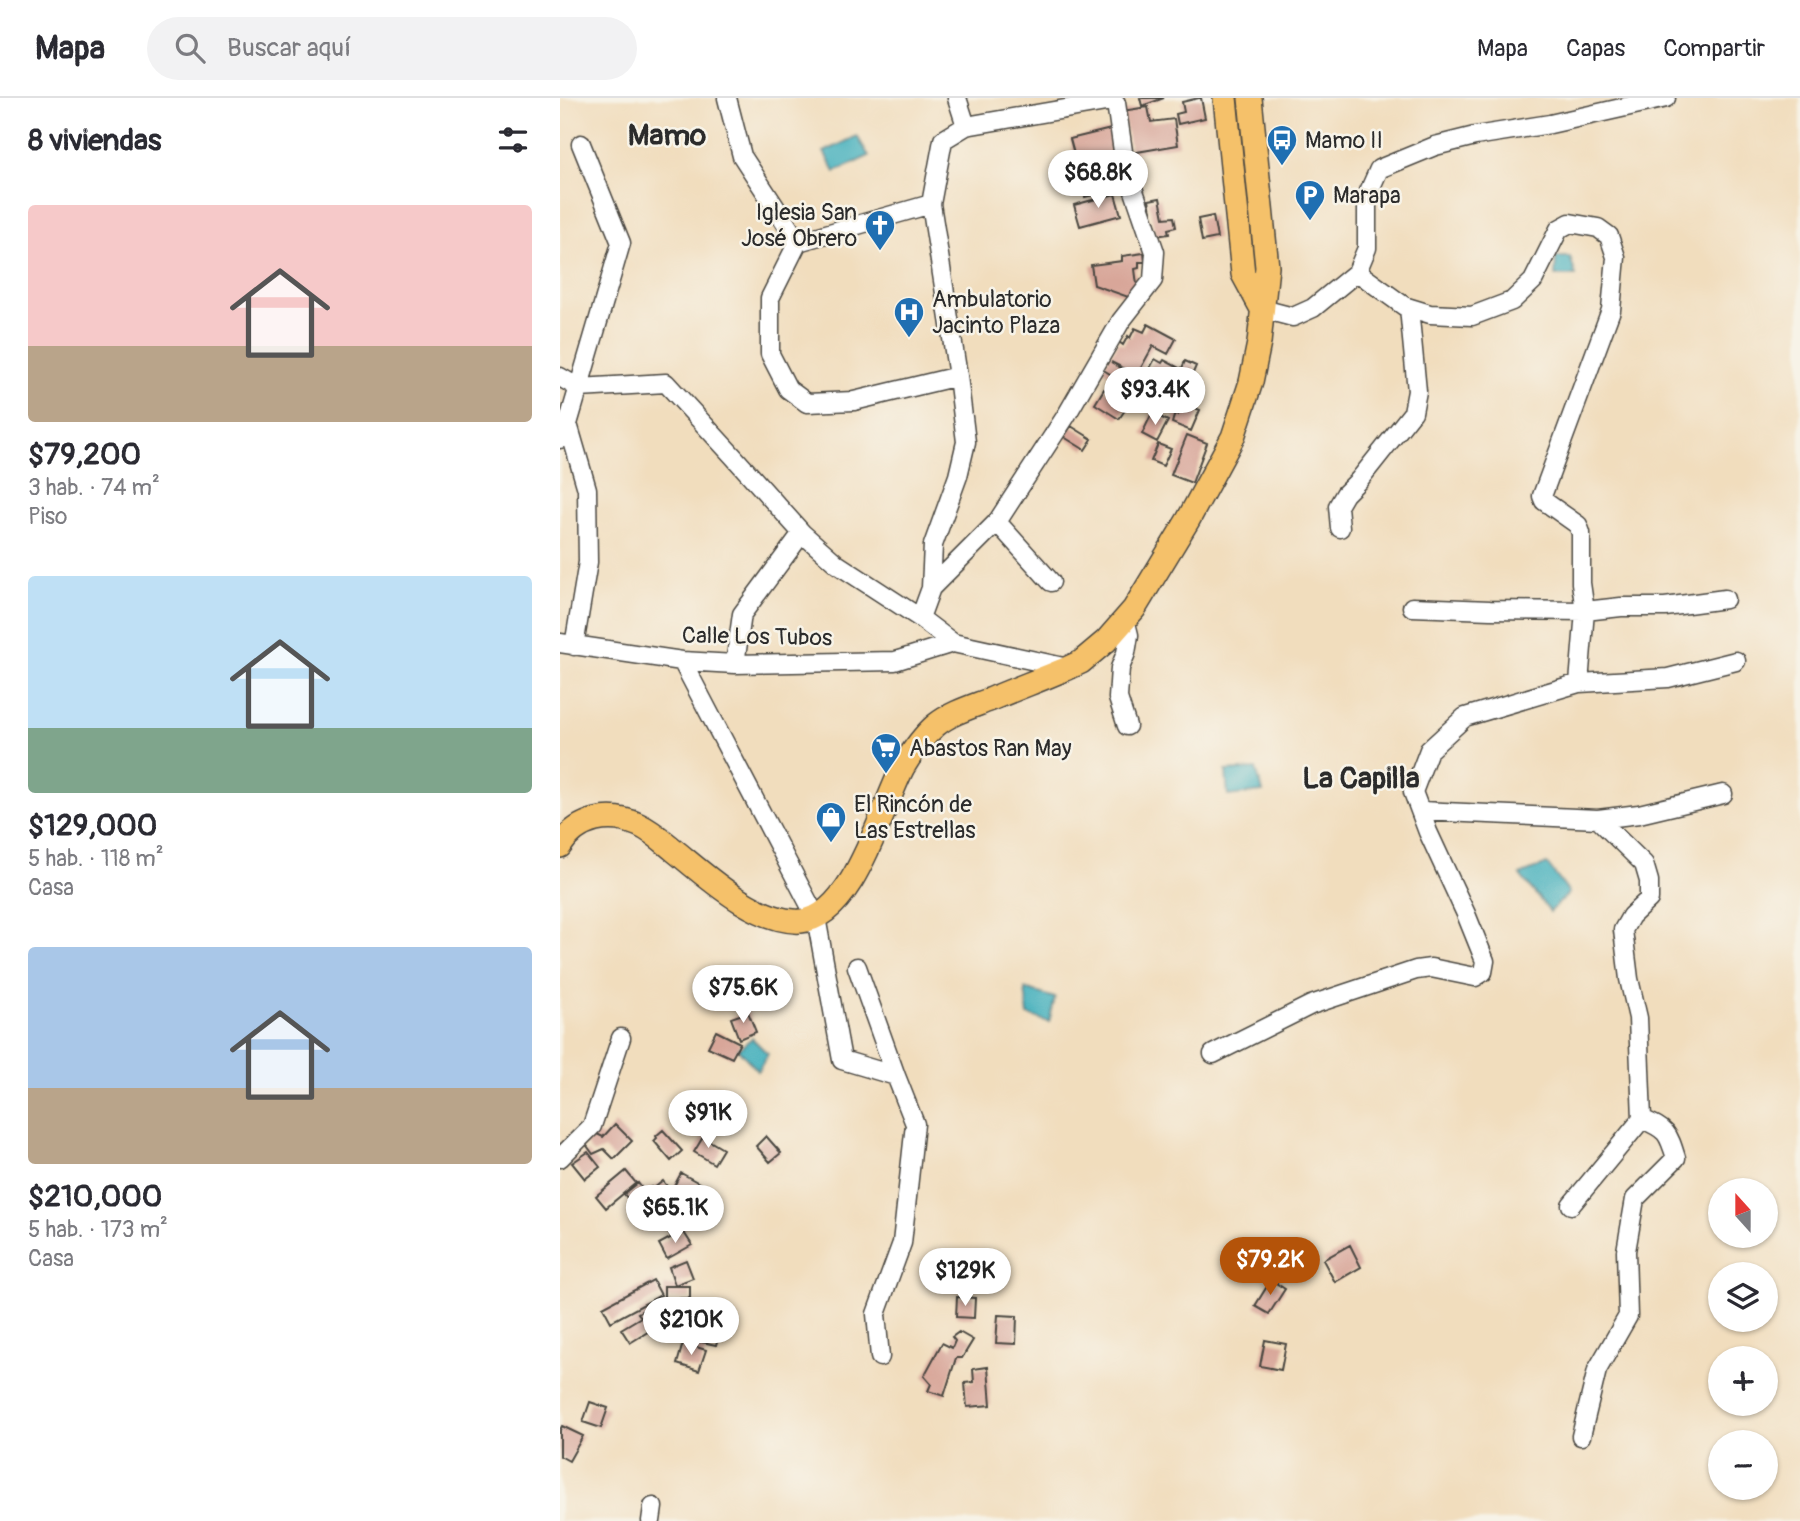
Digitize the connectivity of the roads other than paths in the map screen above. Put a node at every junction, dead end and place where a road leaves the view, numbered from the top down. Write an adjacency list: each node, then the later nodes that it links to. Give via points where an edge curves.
1 (727, 98): 9 (street, via 742,156)
2 (957, 98): 6 (street)
3 (1225, 98): 12 (main road, via 1243,274)
4 (1250, 98): 12 (main road, via 1267,267)
5 (1666, 98): 10 (street, via 1475,136 1435,146 1379,169 1367,196 1367,248)
6 (966, 126): 8 (street, via 943,141); 18 (street, via 1116,103 1125,165 1155,252 1153,280 1121,321)
7 (581, 144): 15 (street, via 621,243)
8 (931, 204): 9 (street); 14 (street)
9 (798, 242): 14 (street, via 770,298 770,354 788,389 807,403 854,401)
10 (1357, 272): 11 (street); 12 (street, via 1313,308 1293,317)
11 (1409, 308): 19 (street, via 1417,391 1413,412 1345,494 1338,506); 25 (street, via 1472,316 1512,301 1533,281 1559,229 1570,223 1598,228 1609,236 1616,257 1611,310 1542,496 1580,529)
12 (1262, 309): 27 (main road, via 1251,382 1233,437 1188,520)
13 (560, 374): 15 (street)
14 (958, 376): 22 (street, via 966,442 933,545)
15 (579, 388): 16 (street); 17 (street); 20 (street, via 666,383)
16 (560, 391)
17 (564, 431): 29 (street, via 587,489 587,562)
18 (997, 522): 21 (street); 22 (street)
19 (1340, 528)
20 (802, 534): 26 (street, via 837,564); 32 (street, via 742,614)
21 (1051, 582)
22 (931, 587): 26 (street)
23 (1725, 600): 25 (street)
24 (1412, 607): 25 (street)
25 (1585, 611): 34 (street)
26 (920, 618): 28 (street)
27 (1125, 619): 33 (main road, via 1081,662); 35 (street, via 1129,635 1118,698)
28 (953, 643): 32 (street, Calle Los Tubos, via 895,661); 33 (street)
29 (567, 644): 30 (street, Calle Los Tubos)
30 (682, 660): 32 (street, Calle Los Tubos); 40 (street)
31 (1736, 661): 34 (street, via 1668,678)
32 (735, 664)
33 (1068, 668): 40 (main road, via 936,725 903,768 863,862 831,907)
34 (1579, 682): 37 (street, via 1465,718 1429,750 1413,792)
35 (1127, 726)
36 (1723, 794): 38 (street)
37 (1421, 811): 38 (street); 43 (street, via 1485,961 1483,972 1475,977 1431,968 1416,970 1311,1005)
38 (1598, 819): 45 (street, via 1644,864 1649,881 1649,899 1623,930 1637,1018)
39 (560, 846): 40 (main road, via 584,824 607,818 624,820 659,838 757,911 784,920)
40 (816, 917): 44 (street, via 842,1060)
41 (857, 967): 44 (street)
42 (621, 1038): 46 (street, via 592,1126)
43 (1213, 1054)
44 (896, 1076): 48 (street, via 915,1124 902,1243 876,1314)
45 (1642, 1119): 47 (street); 49 (street, via 1662,1128 1676,1158 1635,1199 1626,1251 1628,1317 1598,1370)
46 (560, 1158)
47 (1571, 1205)
48 (880, 1357)
49 (1581, 1436)

